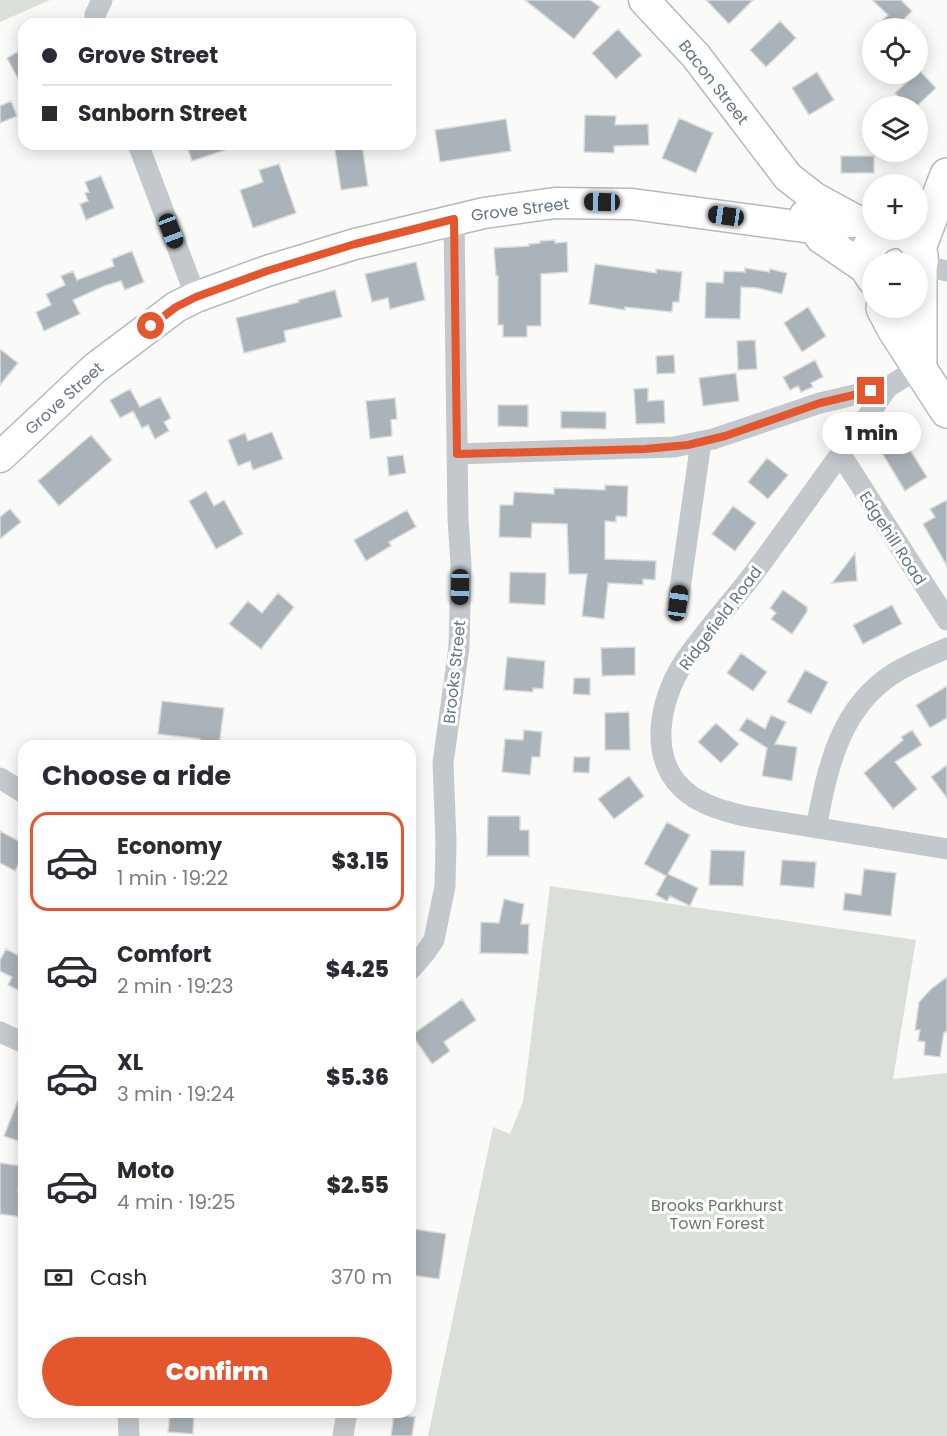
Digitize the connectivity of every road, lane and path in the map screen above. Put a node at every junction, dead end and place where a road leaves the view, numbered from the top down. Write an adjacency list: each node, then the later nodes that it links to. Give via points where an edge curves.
1 (102, 0): 3 (street)
2 (644, 0): 6 (street, Bacon Street, via 696,56)
3 (95, 18)
4 (140, 150): 15 (street)
5 (947, 155): 7 (main road)
6 (779, 167): 10 (street, Bacon Street, via 815,198); 11 (street, Bacon Street)
7 (928, 175)
8 (947, 175): 13 (main road)
9 (454, 219): 11 (street, Grove Street, via 541,204 602,202); 15 (street, Grove Street, via 355,244); 22 (street, Brooks Street)
10 (862, 222)
11 (812, 228): 12 (street, Grove Street); 14 (street, Bacon Street)
12 (862, 230)
13 (928, 254)
14 (862, 269)
15 (196, 297): 24 (street, Grove Street, via 176,307 95,368)
16 (888, 318): 18 (main road)
17 (922, 318): 18 (main road)
18 (920, 367): 19 (street, Ridgefield Road); 20 (main road)
19 (888, 387): 21 (street, via 820,403); 23 (street, Ridgefield Road)
20 (947, 411)
21 (701, 442): 22 (street, via 660,448); 25 (street)
22 (457, 454): 32 (street, Brooks Street, via 459,640 443,763 445,886 434,940)
23 (840, 455): 26 (street, Edgehill Road); 30 (street, Ridgefield Road, via 684,662 664,705 661,724 667,764 672,776 689,794 744,816)
24 (0, 457)
25 (678, 603)
26 (947, 620)
27 (947, 648): 30 (street, via 897,671 852,714 829,764)
28 (0, 778): 29 (street)
29 (18, 789)
30 (816, 828): 31 (street, Ridgefield Road)
31 (947, 849)
32 (416, 963)
33 (128, 1418): 35 (street)
34 (346, 1418): 36 (street)
35 (129, 1436)
36 (343, 1436)

